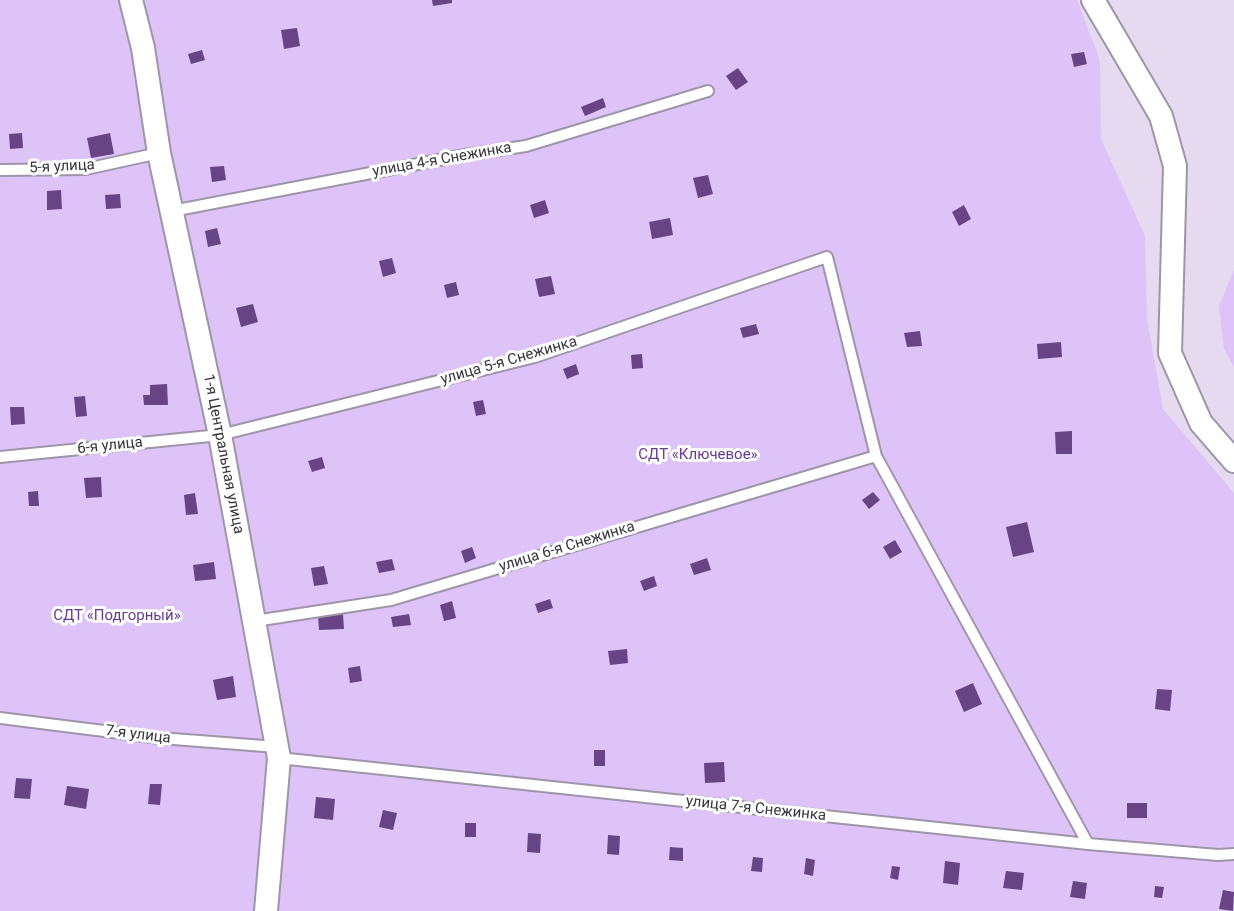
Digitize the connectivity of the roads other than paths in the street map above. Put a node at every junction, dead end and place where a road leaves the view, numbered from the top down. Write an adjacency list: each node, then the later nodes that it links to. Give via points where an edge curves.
1 (131, 0): 4 (street, 1-я Центральная улица, via 143,48)
2 (1093, 0): 10 (street, via 1161,116 1175,166 1170,353 1201,423)
3 (708, 91): 6 (lane, улица 4-я Снежинка, via 526,146)
4 (159, 153): 5 (lane, 5-я улица, via 86,169); 6 (street, 1-я Центральная улица)
5 (0, 170)
6 (172, 211): 7 (street, 1-я Центральная улица)
7 (220, 435): 8 (lane, улица 5-я Снежинка, via 535,357 827,257); 9 (lane, 6-я улица); 11 (street, 1-я Центральная улица)
8 (876, 456): 11 (lane, улица 6-я Снежинка, via 391,600); 14 (lane)
9 (0, 457)
10 (1234, 461)
11 (255, 621): 13 (street, 1-я Центральная улица)
12 (0, 718): 13 (lane, 7-я улица)
13 (278, 753): 14 (lane, улица 7-я Снежинка); 16 (street, 1-я Центральная улица)
14 (1088, 844): 15 (lane, улица 7-я Снежинка)
15 (1234, 854)
16 (266, 911)

